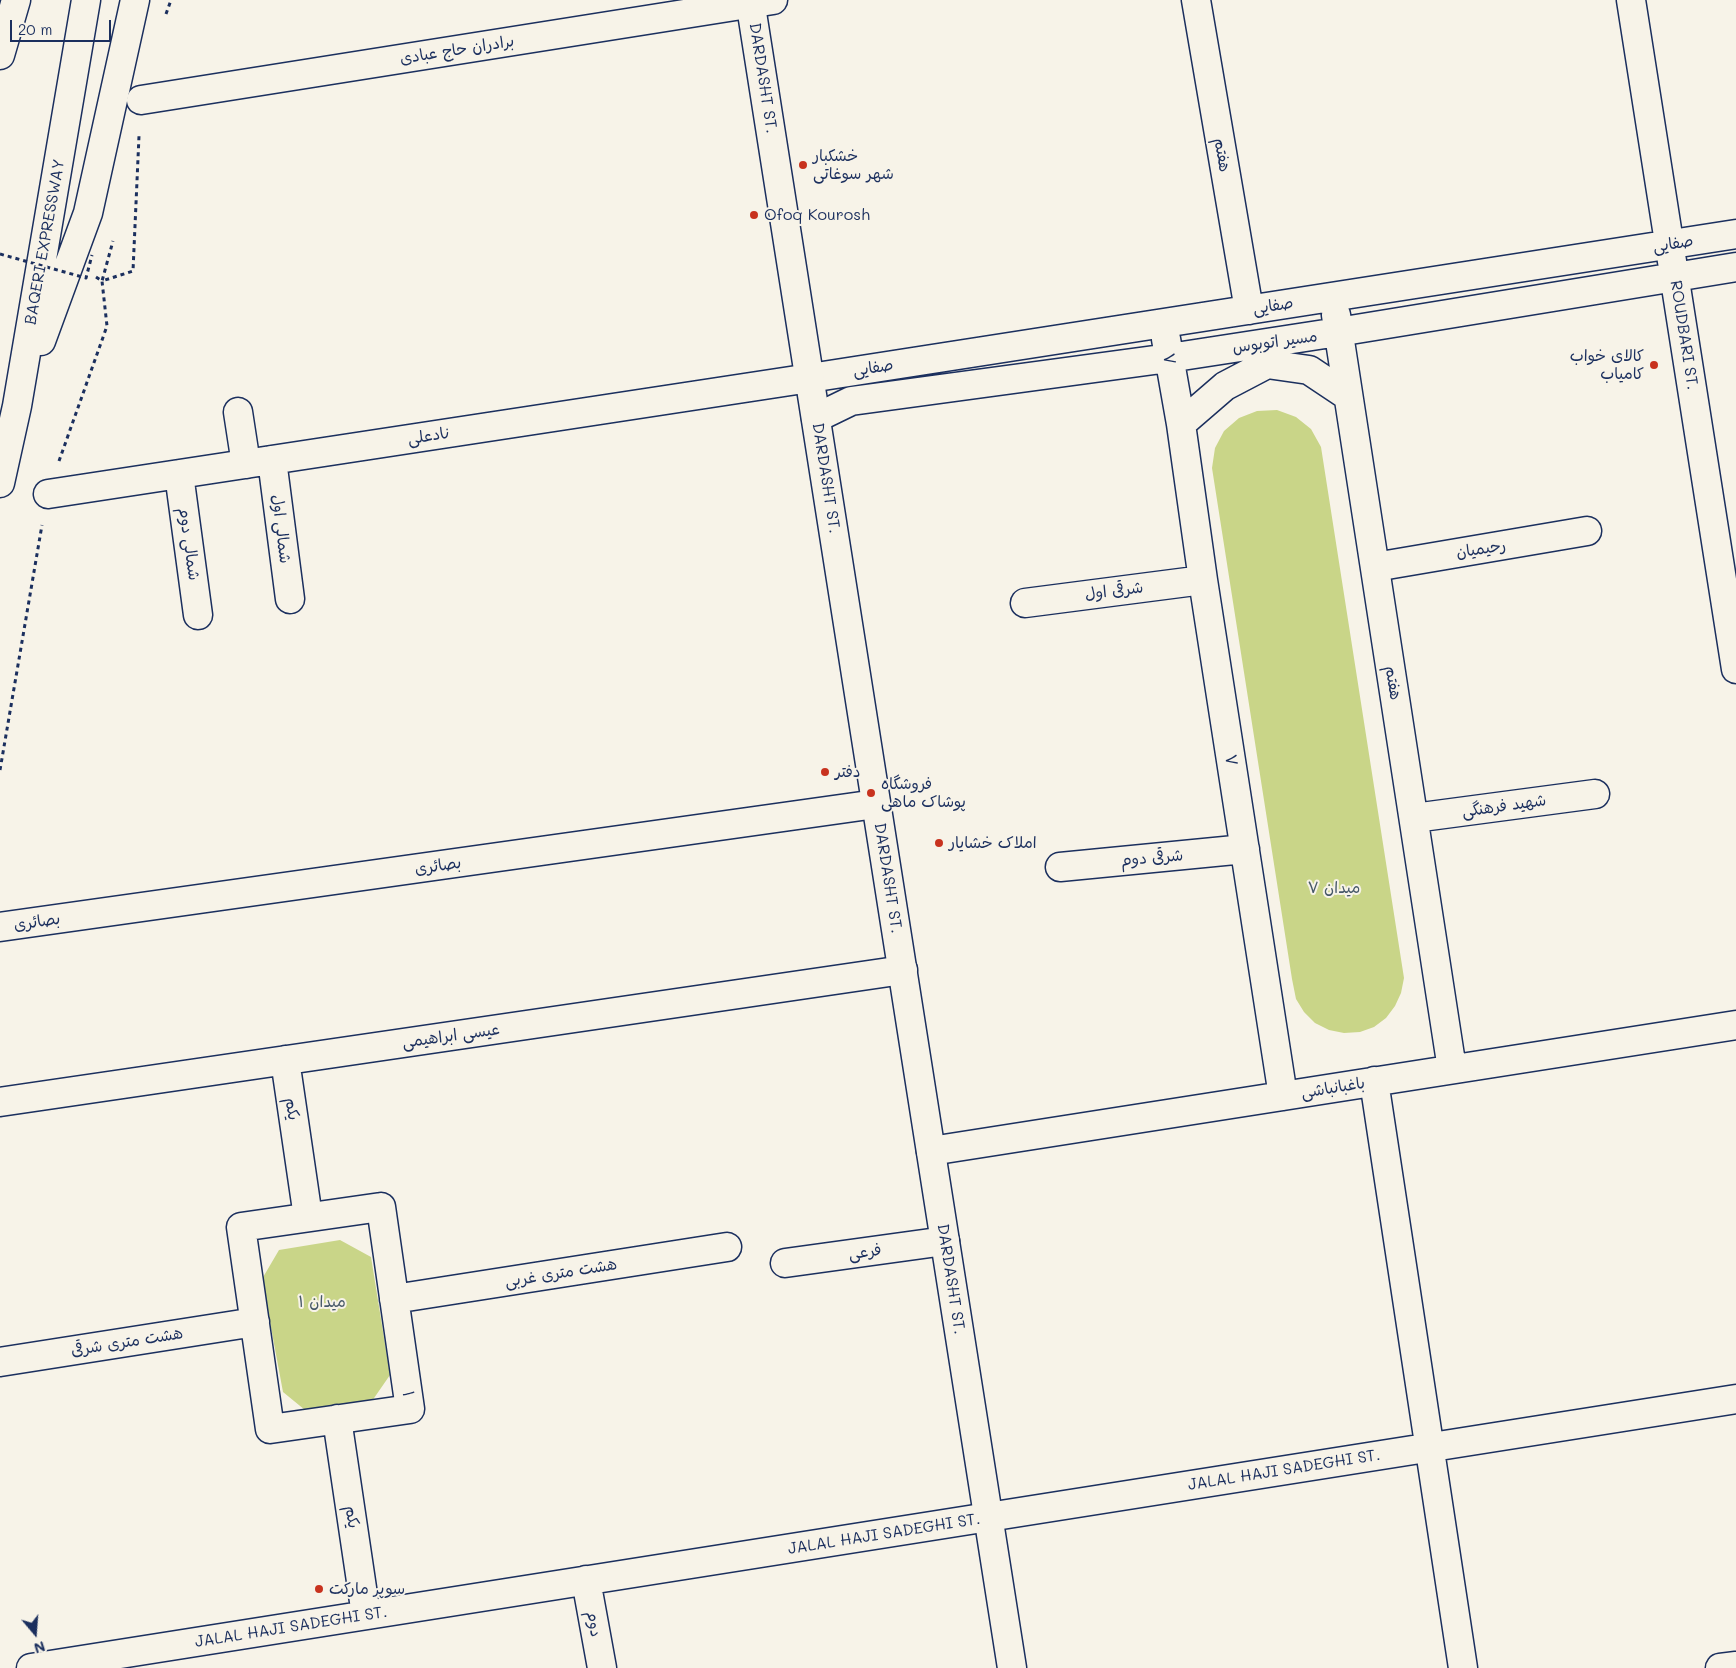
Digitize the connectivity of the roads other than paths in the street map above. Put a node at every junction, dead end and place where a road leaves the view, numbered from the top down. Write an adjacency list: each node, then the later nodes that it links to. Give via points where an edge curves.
1 (16, 0): 7 (main road)
2 (86, 0): 20 (main road, BAQERI EXPRESSWAY)
3 (135, 0): 20 (main road, via 88,214)
4 (1196, 0): 14 (main road, هفتم)
5 (1631, 0): 10 (main road, ROUDBARI ST.)
6 (758, 1): 8 (main road, برادران حاج عبادی); 18 (main road, DARDASHT ST.)
7 (0, 55)
8 (141, 100)
9 (1736, 234): 10 (main road, صفایی)
10 (1670, 244): 12 (main road, ROUDBARI ST.); 13 (main road, صفایی)
11 (1736, 267): 12 (main road, مسیر اتوبوس)
12 (1674, 277): 16 (main road, مسیر اتوبوس); 35 (main road, ROUDBARI ST.)
13 (1333, 297): 14 (main road, صفایی); 16 (main road, هفتم)
14 (1248, 310): 15 (main road, صفایی)
15 (1163, 323): 17 (main road, ۷); 18 (main road, صفایی)
16 (1338, 332): 17 (main road, مسیر اتوبوس); 19 (main road, هفتم)
17 (1169, 358): 22 (main road, مسیر اتوبوس, via 851,401); 23 (main road, ۷)
18 (810, 378): 22 (main road, DARDASHT ST.); 24 (main road, نادعلی)
19 (1348, 396): 23 (main road, via 1309,370 1267,364 1225,386); 30 (main road, هفتم)
20 (17, 406): 27 (main road, BAQERI EXPRESSWAY)
21 (238, 412): 25 (main road)
22 (816, 418): 37 (main road, DARDASHT ST.)
23 (1181, 424): 31 (main road, ۷)
24 (272, 460): 25 (main road, نادعلی); 32 (main road, شمالی اول)
25 (246, 464): 26 (main road, نادعلی)
26 (179, 474): 28 (main road, نادعلی); 34 (main road, شمالی دوم)
27 (0, 483)
28 (48, 494)
29 (1587, 531): 30 (main road, رحیمیان)
30 (1375, 567): 38 (main road, هفتم)
31 (1203, 580): 33 (main road, شرقی اول); 39 (main road, ۷)
32 (290, 599)
33 (1025, 603)
34 (198, 615)
35 (1736, 669)
36 (1595, 794): 38 (main road, شهید فرهنگی)
37 (876, 804): 41 (main road, بصائری); 42 (main road, DARDASHT ST.)
38 (1414, 818): 45 (main road, هفتم)
39 (1245, 849): 40 (main road, شرقی دوم); 47 (main road, ۷)
40 (1060, 867)
41 (0, 927)
42 (902, 970): 44 (main road, عیسی ابراهیمی); 49 (main road, DARDASHT ST.)
43 (1736, 1025): 45 (main road, باغبانباشی)
44 (285, 1060): 48 (main road, عیسی ابراهیمی); 50 (main road, یکم)
45 (1452, 1070): 46 (main road, باغبانباشی)
46 (1374, 1081): 47 (main road, باغبانباشی); 59 (main road)
47 (1283, 1096): 49 (main road, باغبانباشی)
48 (0, 1102)
49 (931, 1151): 51 (main road, DARDASHT ST.)
50 (308, 1217): 54 (main road, ۱, via 381,1207); 55 (main road, ۱, via 241,1227)
51 (945, 1241): 53 (main road, فرعی); 60 (main road, DARDASHT ST.)
52 (727, 1247): 54 (main road, هشت متری غربی)
53 (785, 1263)
54 (394, 1299): 58 (main road, ۱, via 410,1409)
55 (255, 1322): 56 (main road, هشت متری شرقی); 58 (main road, ۱, via 270,1429)
56 (0, 1362)
57 (1736, 1399): 59 (main road, JALAL HAJI SADEGHI ST.)
58 (338, 1419): 62 (main road, یکم)
59 (1430, 1447): 60 (main road, JALAL HAJI SADEGHI ST.); 67 (main road)
60 (988, 1517): 61 (main road, JALAL HAJI SADEGHI ST.); 66 (main road, DARDASHT ST.)
61 (586, 1580): 62 (main road, JALAL HAJI SADEGHI ST.); 65 (main road, دوم)
62 (366, 1615): 64 (main road, JALAL HAJI SADEGHI ST.)
63 (1736, 1666): 68 (main road)
64 (31, 1668)
65 (602, 1668)
66 (1012, 1668)
67 (1463, 1668)
68 (1720, 1668)

